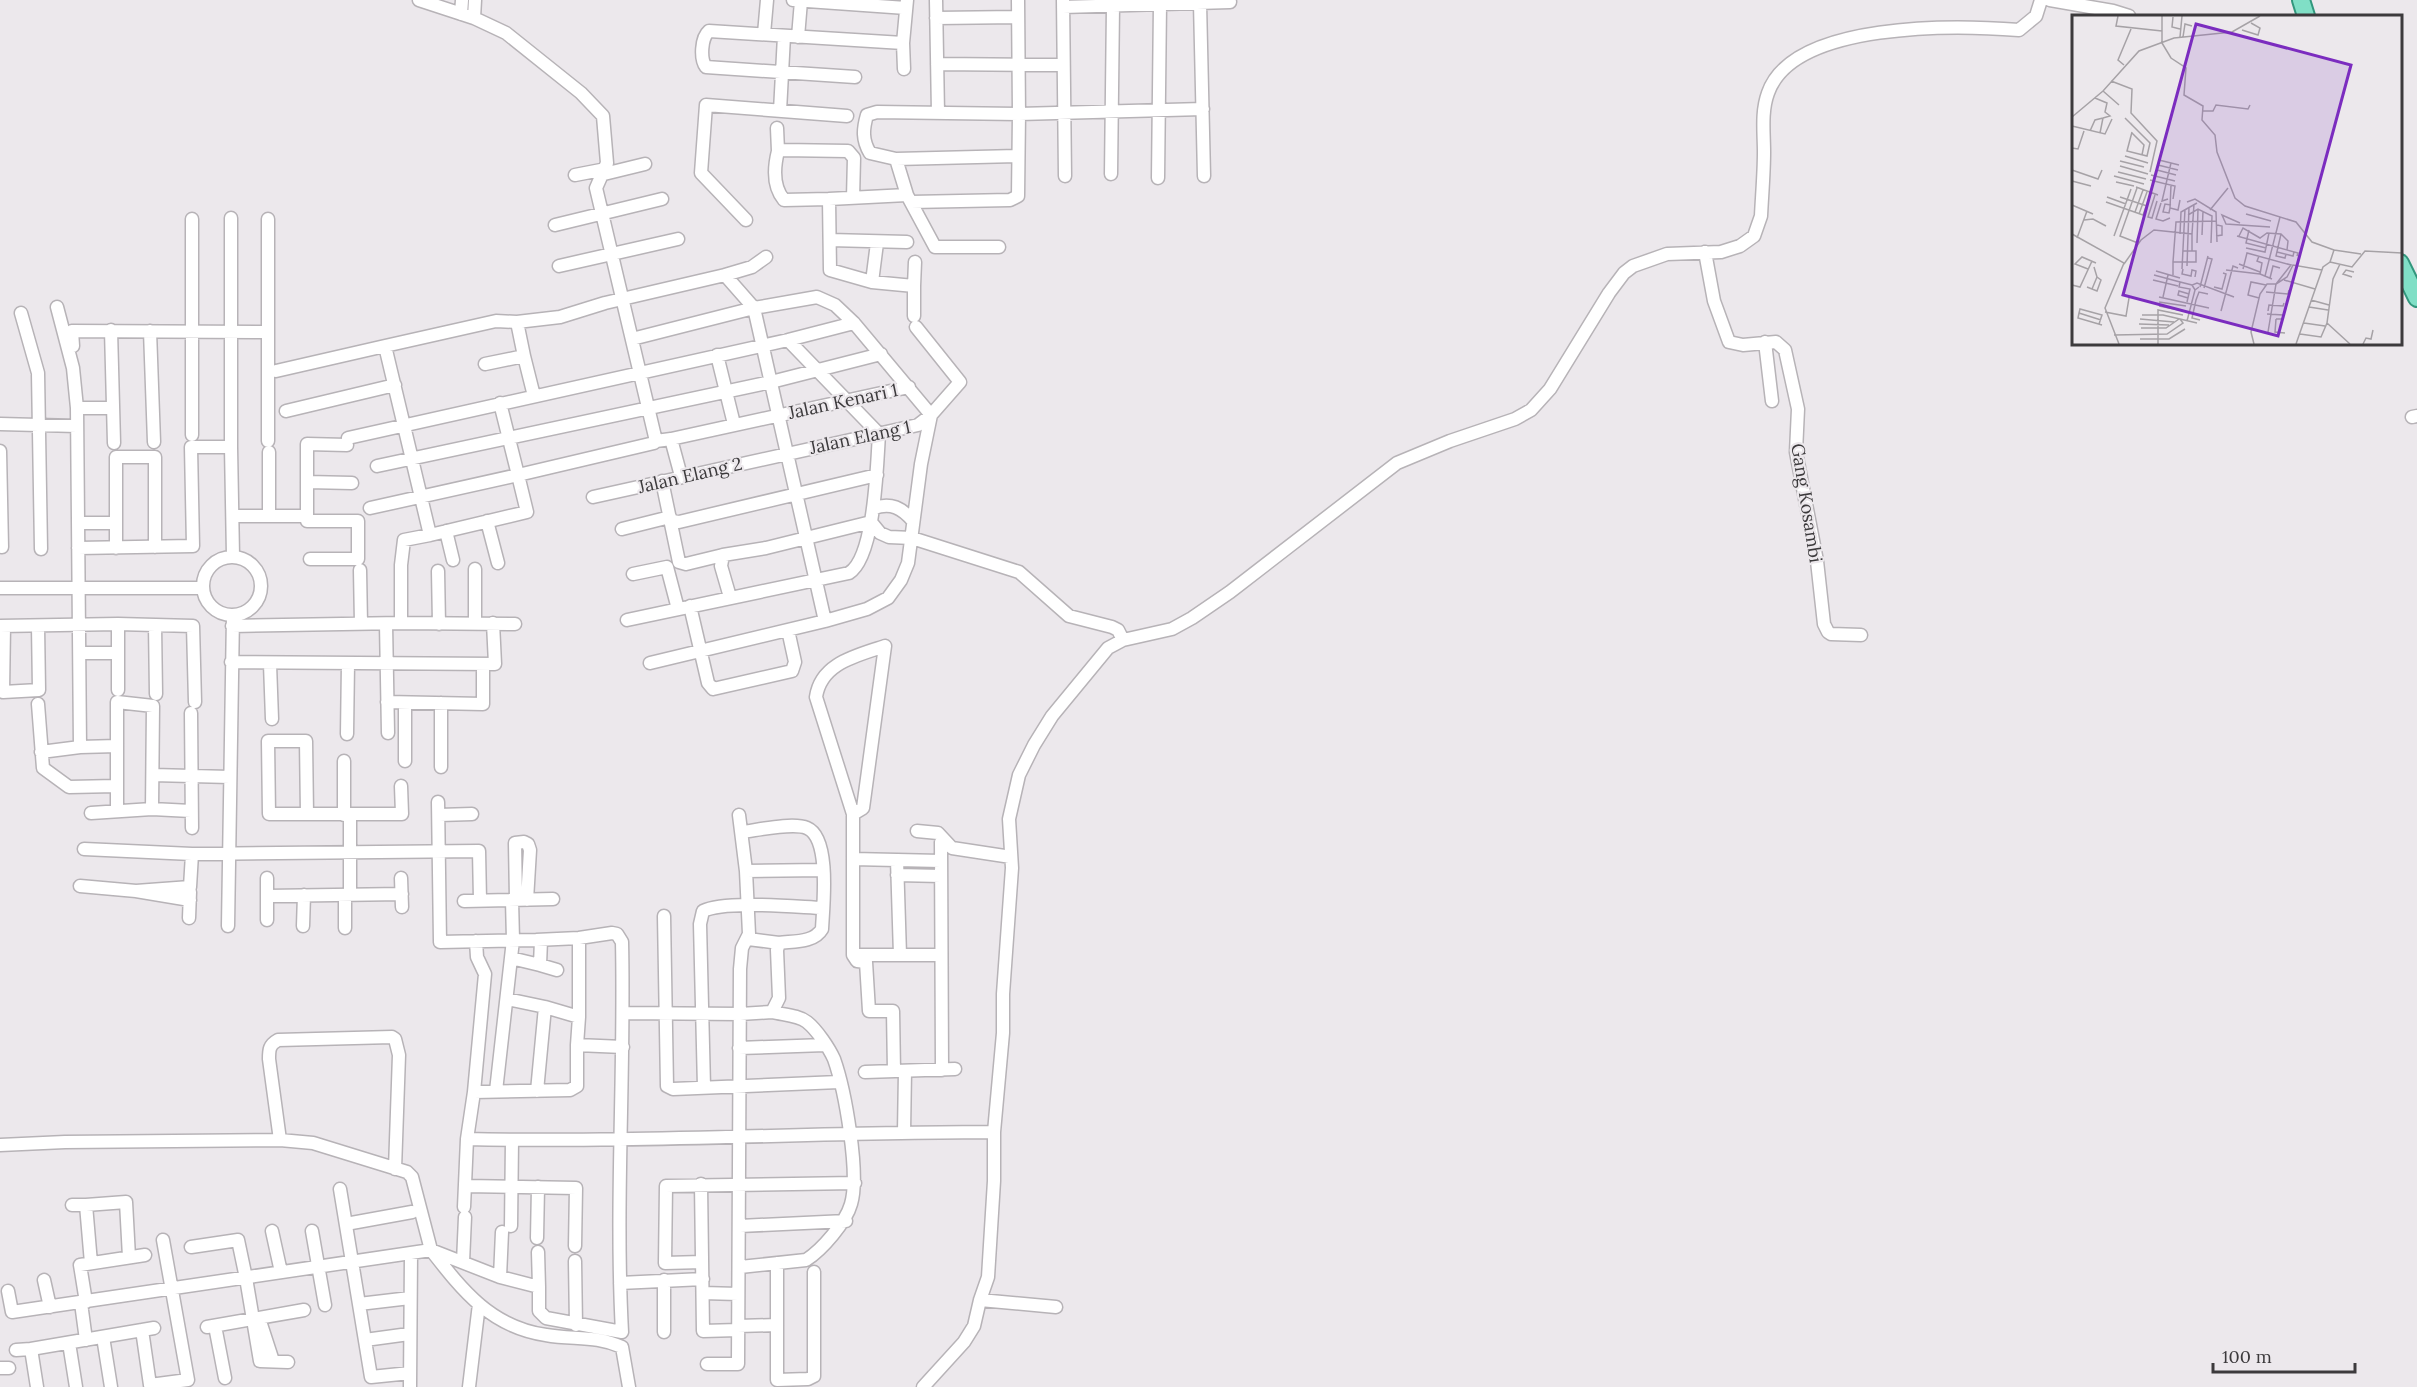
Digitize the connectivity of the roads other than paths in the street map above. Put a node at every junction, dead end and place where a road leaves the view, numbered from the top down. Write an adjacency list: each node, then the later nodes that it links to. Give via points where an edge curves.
1 (419, 0): 18 (street)
2 (462, 0): 18 (street)
3 (475, 0): 22 (street)
4 (766, 0): 24 (street)
5 (793, 0): 11 (street)
6 (936, 0): 23 (street)
7 (1018, 0): 21 (street)
8 (2042, 0): 68 (street, via 2031,22 2019,30 1873,33 1824,45 1796,59 1774,83 1766,101 1759,227 1740,246)
9 (2050, 0): 19 (street)
10 (2301, 0): 20 (main road)
11 (801, 1): 14 (street); 26 (street)
12 (1230, 2): 13 (street)
13 (1200, 3): 16 (street); 34 (street)
14 (907, 4): 27 (street)
15 (1063, 4): 17 (street); 30 (street)
16 (1160, 4): 17 (street); 36 (street)
17 (1113, 6): 37 (street)
18 (460, 14): 22 (street)
19 (2126, 15)
20 (2306, 15)
21 (1018, 17): 23 (street); 29 (street)
22 (474, 18): 47 (street, via 512,37 600,111 605,122)
23 (936, 18): 28 (street)
24 (764, 34): 25 (street); 32 (street, via 709,31 704,38 703,64 706,68)
25 (784, 36): 26 (street); 32 (street)
26 (798, 37): 27 (street)
27 (903, 43): 31 (street)
28 (937, 64): 29 (street); 38 (street)
29 (1018, 64): 30 (street); 40 (street)
30 (1063, 64): 39 (street)
31 (904, 69)
32 (781, 73): 33 (street); 35 (street)
33 (855, 77)
34 (1203, 109): 36 (street); 51 (street)
35 (780, 111): 41 (street); 61 (street, via 706,105 701,173)
36 (1159, 111): 37 (street); 52 (street)
37 (1113, 112): 39 (street); 48 (street)
38 (938, 113): 40 (street); 45 (street, via 867,115 864,143 870,153)
39 (1063, 113): 40 (street); 50 (street)
40 (1019, 114): 44 (street)
41 (847, 116)
42 (777, 128): 43 (street)
43 (778, 152): 53 (street, via 848,151 854,158); 55 (street, via 777,191 784,200)
44 (1017, 156): 45 (street); 56 (street, via 1020,189 1018,196 1010,200)
45 (896, 159): 56 (street)
46 (645, 164): 47 (street)
47 (605, 171): 49 (street); 57 (street, via 597,188)
48 (1112, 174)
49 (575, 176)
50 (1065, 176)
51 (1204, 176)
52 (1158, 178)
53 (853, 198): 55 (street); 56 (street)
54 (662, 199): 57 (street)
55 (829, 199): 64 (street)
56 (909, 199): 67 (street, via 935,247)
57 (602, 214): 62 (street); 69 (street)
58 (231, 218): 87 (street)
59 (192, 219): 86 (street)
60 (268, 219): 88 (street)
61 (746, 220)
62 (555, 225)
63 (678, 239): 69 (street)
64 (830, 240): 66 (street); 75 (street, via 830,270)
65 (907, 242): 66 (street)
66 (877, 243): 75 (street)
67 (999, 247)
68 (1705, 252): 91 (street, via 1714,301 1729,342); 196 (street, via 1667,254 1641,262 1624,273 1550,389 1525,414 1397,463 1192,618 1172,628)
69 (611, 255): 72 (street); 78 (street)
70 (766, 257): 74 (street, via 752,267)
71 (915, 262): 76 (street)
72 (560, 266)
73 (2408, 269): 77 (main road)
74 (725, 275): 78 (street); 80 (street)
75 (872, 282): 76 (street)
76 (914, 286): 115 (street, via 915,322 960,382)
77 (2417, 298)
78 (622, 299): 82 (street, via 560,317); 89 (street)
79 (57, 307): 98 (street)
80 (754, 308): 83 (street, via 817,297 835,305); 89 (street); 93 (street)
81 (21, 313): 117 (street, via 38,373)
82 (517, 322): 92 (street, via 496,321); 96 (street)
83 (854, 323): 90 (street); 94 (street)
84 (111, 330): 85 (street); 98 (street, via 72,331); 112 (street)
85 (150, 331): 86 (street); 126 (street)
86 (192, 332): 87 (street); 122 (street)
87 (231, 332): 88 (street); 128 (street)
88 (268, 332): 145 (street)
89 (632, 339): 100 (street)
90 (788, 340): 93 (street); 101 (street)
91 (1766, 342): 108 (street); 195 (street, Gang Kosambi, via 1780,343 1785,350 1798,409 1796,452 1826,629 1831,634)
92 (385, 346): 99 (street); 103 (street)
93 (762, 346): 95 (street); 102 (street)
94 (881, 354): 101 (street); 104 (street)
95 (717, 355): 100 (street); 105 (street)
96 (524, 356): 97 (street); 106 (street)
97 (485, 364)
98 (73, 368): 111 (street)
99 (276, 371)
100 (639, 371): 106 (street); 110 (street)
101 (816, 371): 102 (street); 107 (street)
102 (771, 382): 105 (street); 114 (street)
103 (395, 385): 113 (street); 118 (street)
104 (909, 387): 107 (street, Jalan Kenari 1); 115 (street)
105 (728, 391): 110 (street); 119 (street)
106 (534, 396): 109 (street)
107 (846, 400): 114 (street, Jalan Kenari 1); 121 (street)
108 (1772, 401)
109 (500, 403): 118 (street); 123 (street)
110 (647, 407): 123 (street); 125 (street)
111 (77, 408): 112 (street); 120 (street)
112 (113, 408): 127 (street)
113 (286, 411)
114 (777, 415): 119 (street, Jalan Kenari 1); 130 (street)
115 (931, 415): 121 (street, Jalan Elang 1, via 918,425); 149 (street)
116 (0, 424): 117 (street)
117 (38, 424): 120 (street); 163 (street)
118 (404, 424): 131 (street); 137 (street, via 347,441 307,444)
119 (734, 424): 124 (street, Jalan Kenari 1)
120 (77, 426): 151 (street)
121 (879, 434): 130 (street, Jalan Elang 1); 134 (street)
122 (192, 435)
123 (508, 437): 131 (street); 133 (street)
124 (671, 440): 125 (street, Jalan Kenari 1); 135 (street)
125 (656, 441): 133 (street, Jalan Kenari 1)
126 (154, 442)
127 (114, 443)
128 (231, 447): 144 (street); 160 (street, via 191,447 193,546)
129 (0, 452): 153 (street)
130 (787, 453): 135 (street, Jalan Elang 2); 139 (street)
131 (412, 458): 132 (street); 140 (street)
132 (377, 466)
133 (518, 475): 140 (street, Jalan Kenari 1); 148 (street, via 527,512)
134 (877, 475): 139 (street); 143 (street)
135 (681, 476): 136 (street, Jalan Elang 2)
136 (662, 481): 141 (street, Jalan Elang 2); 147 (street)
137 (307, 482): 138 (street); 146 (street)
138 (352, 483)
139 (796, 495): 147 (street, via 679,522); 157 (street)
140 (421, 496): 142 (street, Jalan Kenari 1); 156 (street)
141 (593, 497)
142 (370, 508)
143 (874, 508): 149 (street, via 897,507); 150 (street)
144 (233, 516): 145 (street); 165 (street)
145 (269, 516): 146 (street)
146 (307, 516): 166 (street, via 307,521 358,521 358,559)
147 (671, 519): 154 (street); 164 (street, via 681,563)
148 (487, 521): 155 (street); 168 (street)
149 (913, 521): 158 (street)
150 (871, 522): 157 (street); 158 (street, via 885,536); 173 (street, via 853,570)
151 (80, 523): 152 (street); 161 (street)
152 (116, 523): 160 (street, via 116,457 154,457); 162 (street)
153 (1, 524): 159 (street)
154 (622, 529)
155 (446, 531): 156 (street); 167 (street)
156 (430, 535): 182 (street, via 404,540)
157 (806, 537): 164 (street); 173 (street)
158 (912, 538): 181 (street, via 908,563 888,598 867,609); 196 (street, via 1019,572 1069,616 1112,627)
159 (2, 547)
160 (155, 547): 162 (street)
161 (78, 548): 162 (street); 175 (street)
162 (116, 548)
163 (41, 549)
164 (723, 555): 177 (street, via 721,566)
165 (233, 556): 176 (street, via 212,564); 179 (street, via 254,567 261,587 252,606)
166 (310, 559)
167 (453, 560)
168 (498, 563)
169 (475, 569): 183 (street)
170 (360, 570): 186 (street)
171 (438, 571): 188 (street)
172 (633, 574): 178 (street, via 667,567)
173 (816, 578): 177 (street); 181 (street)
174 (0, 588): 175 (street)
175 (78, 588): 176 (street); 193 (street)
176 (203, 588): 179 (street, via 213,607)
177 (730, 597): 178 (street)
178 (684, 607): 180 (street); 198 (street)
179 (232, 620): 186 (street); 201 (street)
180 (627, 620)
181 (825, 621): 194 (street)
182 (401, 623): 187 (street); 188 (street)
183 (475, 623): 184 (street); 188 (street)
184 (493, 623): 189 (street); 206 (street, via 495,664)
185 (118, 624): 190 (street); 193 (street); 200 (street)
186 (361, 624): 187 (street)
187 (386, 624): 205 (street)
188 (439, 624)
189 (515, 624)
190 (155, 625): 208 (street); 223 (street, via 193,626)
191 (2, 626): 192 (street); 197 (street)
192 (38, 626): 193 (street); 197 (street, via 39,690 3,692)
193 (79, 626): 199 (street)
194 (788, 630): 198 (street); 198 (street, via 795,662 792,671 713,689 708,683)
195 (1861, 635)
196 (1123, 640): 247 (street, via 1103,653 1034,745 1012,798)
197 (1, 648)
198 (701, 650): 203 (street)
199 (80, 653): 200 (street); 217 (street)
200 (118, 653): 207 (street)
201 (231, 662): 204 (street); 224 (street)
202 (348, 663): 204 (street); 205 (street); 215 (street)
203 (650, 663)
204 (270, 664): 213 (street)
205 (387, 664): 206 (street); 209 (street)
206 (483, 664): 211 (street, via 483,704)
207 (118, 690)
208 (156, 694)
209 (387, 702): 210 (street); 214 (street)
210 (405, 703): 211 (street); 220 (street)
211 (441, 703): 221 (street)
212 (38, 704): 218 (street)
213 (272, 719)
214 (388, 733)
215 (347, 734)
216 (117, 746): 217 (street); 222 (street, via 117,702 153,705); 225 (street)
217 (80, 747): 218 (street)
218 (41, 752): 225 (street, via 44,768 69,787)
219 (344, 761): 236 (street)
220 (405, 761)
221 (441, 767)
222 (153, 775): 223 (street); 229 (street)
223 (190, 776): 224 (street); 231 (street)
224 (230, 777): 245 (street)
225 (116, 786): 230 (street)
226 (401, 786): 236 (street, via 402,814)
227 (845, 789): 228 (street); 228 (street, via 816,697 818,685 828,670 885,646); 235 (street)
228 (864, 791): 235 (street, via 863,808)
229 (152, 809): 230 (street); 231 (street)
230 (117, 811): 232 (street)
231 (191, 811): 238 (street)
232 (91, 813)
233 (307, 814): 233 (street, via 306,741 268,741 269,814); 236 (street)
234 (471, 814): 243 (street, via 438,808)
235 (853, 814): 248 (street)
236 (347, 815): 246 (street)
237 (739, 815): 240 (street)
238 (192, 828)
239 (917, 831): 247 (street, via 938,833 952,848)
240 (742, 832): 251 (street, via 807,828 821,847); 252 (street)
241 (941, 842): 250 (street)
242 (84, 849): 244 (street)
243 (440, 852): 246 (street); 264 (street, via 479,851); 280 (street, via 440,942)
244 (192, 854): 245 (street); 258 (street)
245 (230, 854): 246 (street); 273 (street)
246 (351, 854): 261 (street)
247 (1011, 856): 312 (street)
248 (853, 859): 249 (street); 282 (street)
249 (897, 860): 250 (street); 253 (street)
250 (941, 861): 254 (street)
251 (823, 870): 252 (street); 269 (street)
252 (746, 871): 267 (street)
253 (897, 875): 254 (street); 283 (street)
254 (941, 876): 284 (street)
255 (267, 878): 262 (street)
256 (401, 879): 259 (street)
257 (80, 886): 258 (street)
258 (190, 894): 271 (street)
259 (402, 894): 261 (street); 268 (street)
260 (304, 895): 261 (street); 262 (street); 274 (street)
261 (348, 895): 275 (street)
262 (267, 896): 272 (street)
263 (554, 899): 265 (street)
264 (480, 900): 265 (street); 266 (street)
265 (519, 900): 278 (street)
266 (464, 901)
267 (748, 906): 269 (street); 277 (street); 292 (street, via 703,911)
268 (402, 907)
269 (823, 908): 281 (street, via 822,929 816,936)
270 (664, 916): 293 (street)
271 (189, 918)
272 (267, 920)
273 (228, 926)
274 (303, 926)
275 (345, 928)
276 (579, 938): 279 (street); 291 (street, via 612,933 621,937); 295 (street)
277 (748, 939): 281 (street); 294 (street, via 741,955)
278 (513, 940): 279 (street); 280 (street); 285 (street)
279 (541, 940): 286 (street)
280 (476, 941): 309 (street, via 477,957 485,974)
281 (779, 943): 290 (street, via 779,998)
282 (853, 955): 283 (street); 302 (street, via 856,961 866,962 869,1011 893,1011)
283 (900, 955): 284 (street)
284 (941, 955): 301 (street)
285 (511, 958): 286 (street); 288 (street)
286 (540, 965): 287 (street)
287 (556, 970)
288 (507, 999): 289 (street); 307 (street)
289 (544, 1008): 295 (street); 308 (street)
290 (772, 1012): 294 (street); 297 (street, via 801,1018)
291 (624, 1013): 293 (street); 298 (street)
292 (704, 1013): 293 (street); 294 (street); 305 (street)
293 (666, 1014): 305 (street, via 667,1086)
294 (740, 1014): 299 (street)
295 (579, 1017): 296 (street)
296 (577, 1045): 298 (street); 308 (street, via 577,1086 570,1090)
297 (825, 1045): 299 (street); 304 (street)
298 (622, 1047): 317 (street)
299 (739, 1048): 306 (street)
300 (955, 1069): 301 (street)
301 (942, 1070): 302 (street)
302 (899, 1071): 303 (street); 311 (street)
303 (865, 1072)
304 (839, 1082): 306 (street); 310 (street)
305 (704, 1087): 306 (street)
306 (740, 1088): 313 (street)
307 (496, 1091): 308 (street); 309 (street)
308 (537, 1091)
309 (474, 1092): 314 (street)
310 (849, 1132): 311 (street); 313 (street); 320 (street)
311 (904, 1132): 312 (street)
312 (994, 1132): 366 (street, via 988,1278)
313 (740, 1137): 317 (street); 323 (street)
314 (467, 1139): 316 (street); 322 (street)
315 (280, 1140): 318 (street); 319 (street, via 313,1143); 319 (street, via 269,1059 272,1043 328,1037 392,1037 399,1056)
316 (512, 1140): 317 (street); 324 (street)
317 (622, 1140): 359 (street)
318 (0, 1145)
319 (395, 1169): 339 (street, via 412,1177)
320 (855, 1183): 323 (street); 330 (street)
321 (701, 1184): 323 (street); 347 (street); 347 (street, via 666,1186 665,1263)
322 (466, 1186): 324 (street); 346 (street)
323 (740, 1186): 332 (street)
324 (511, 1187): 325 (street); 354 (street)
325 (538, 1187): 335 (street); 337 (street, via 576,1188)
326 (340, 1189): 331 (street)
327 (72, 1204): 328 (street)
328 (86, 1205): 343 (street, via 126,1202); 348 (street)
329 (412, 1212): 331 (street)
330 (846, 1221): 332 (street); 349 (street, via 813,1256)
331 (346, 1224): 345 (street)
332 (740, 1226): 351 (street)
333 (272, 1231): 352 (street)
334 (312, 1231): 350 (street)
335 (537, 1238)
336 (163, 1240): 361 (street)
337 (575, 1246)
338 (191, 1247): 355 (street, via 238,1240)
339 (431, 1250): 341 (street); 346 (street); 369 (street, via 462,1290)
340 (538, 1252): 360 (street)
341 (411, 1254): 345 (street); 365 (street)
342 (145, 1255): 343 (street)
343 (129, 1257): 348 (street)
344 (575, 1261): 375 (street)
345 (353, 1262): 350 (street); 368 (street)
346 (463, 1262): 354 (street)
347 (702, 1262): 356 (street)
348 (91, 1263): 367 (street, via 80,1265)
349 (777, 1263): 351 (street); 376 (street)
350 (317, 1267): 352 (street); 370 (street)
351 (740, 1267): 364 (street)
352 (281, 1272): 355 (street)
353 (814, 1272): 376 (street, via 814,1376 808,1380 777,1380)
354 (500, 1277): 360 (street)
355 (246, 1278): 361 (street); 374 (street)
356 (703, 1279): 358 (street); 363 (street)
357 (44, 1280): 372 (street)
358 (664, 1280): 359 (street); 378 (street)
359 (620, 1283): 375 (street, via 622,1332)
360 (539, 1287): 375 (street, via 541,1314)
361 (172, 1289): 367 (street); 380 (street, via 188,1380 150,1385 148,1329)
362 (8, 1291): 372 (street, via 12,1312)
363 (703, 1293): 364 (street); 377 (street, via 703,1331)
364 (738, 1294): 377 (street)
365 (410, 1298): 368 (street); 379 (street)
366 (980, 1300): 371 (street); 396 (street, via 974,1326)
367 (83, 1303): 372 (street); 381 (street)
368 (359, 1304): 382 (street)
369 (479, 1304): 394 (street); 395 (street, via 510,1326 546,1335 604,1339 622,1347)
370 (325, 1305)
371 (1056, 1306)
372 (50, 1307)
373 (304, 1310): 374 (street)
374 (256, 1318): 386 (street, via 260,1361); 389 (street, via 211,1326)
375 (576, 1325)
376 (777, 1325): 377 (street)
377 (738, 1328): 387 (street, via 738,1364)
378 (664, 1332)
379 (409, 1334): 382 (street); 388 (street)
380 (103, 1337): 381 (street); 392 (street)
381 (86, 1340): 383 (street)
382 (365, 1340): 388 (street, via 371,1377)
383 (69, 1343): 384 (street); 391 (street)
384 (31, 1348): 385 (street); 390 (street)
385 (16, 1350)
386 (288, 1362)
387 (707, 1364)
388 (410, 1373): 393 (street)
389 (225, 1378)
390 (37, 1387)
391 (76, 1387)
392 (111, 1387)
393 (410, 1387)
394 (469, 1387)
395 (629, 1387)
396 (923, 1387)

